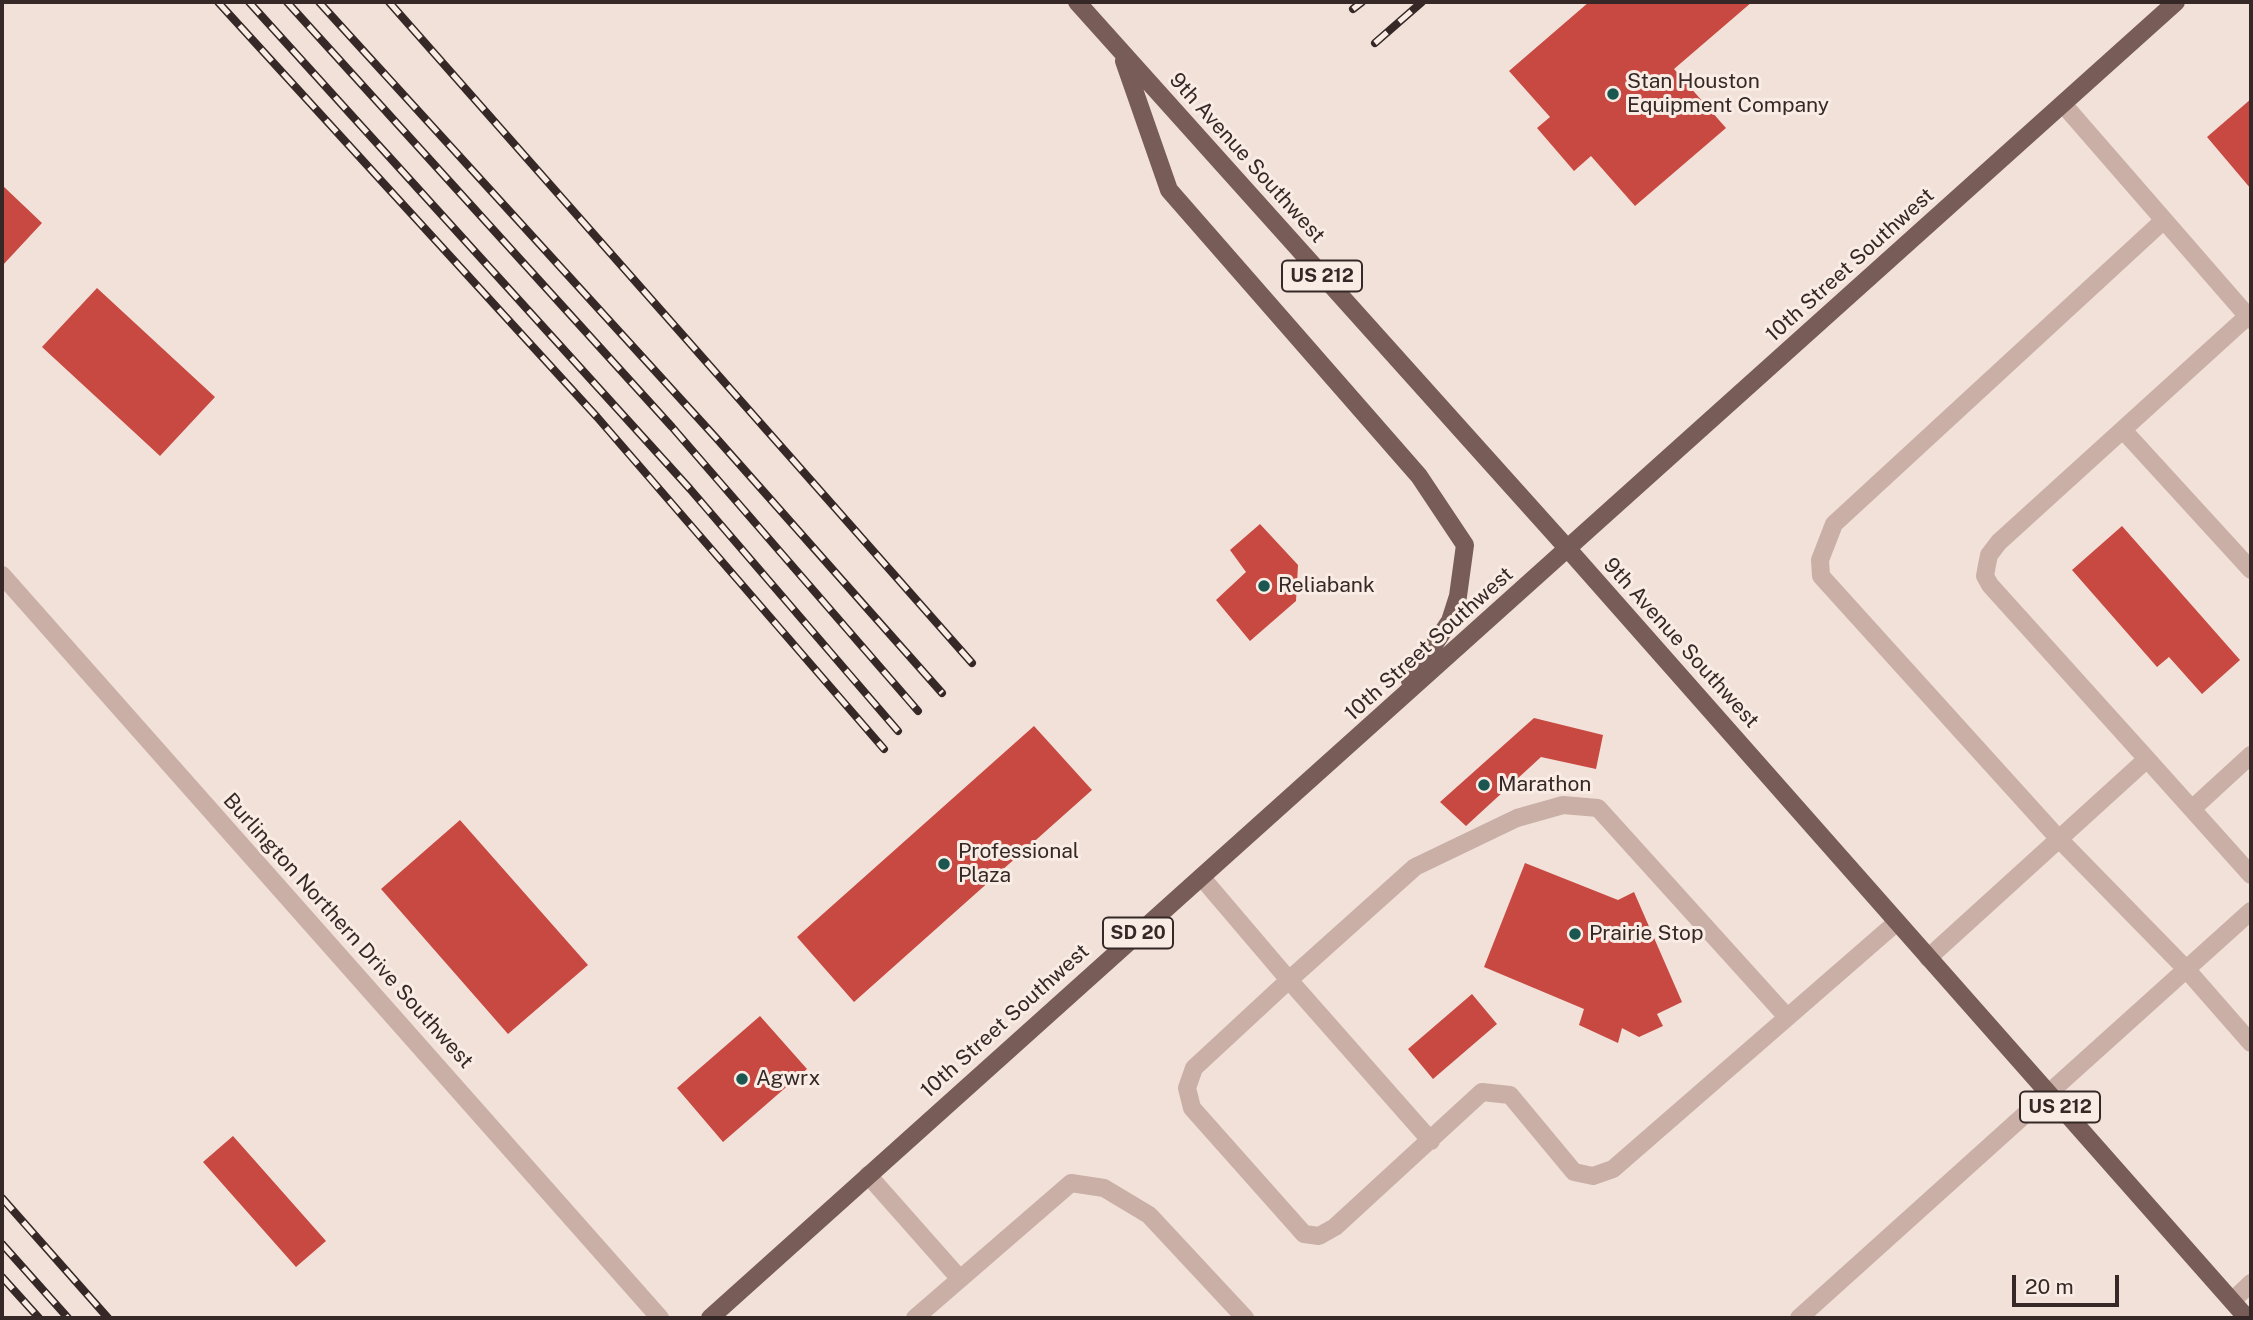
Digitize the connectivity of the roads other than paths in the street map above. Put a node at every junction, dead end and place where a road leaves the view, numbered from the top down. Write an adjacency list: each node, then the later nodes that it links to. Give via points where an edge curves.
1 (1077, 2): 3 (main road, 9th Avenue Southwest / US 212)
2 (2176, 2): 4 (main road, 10th Street Southwest)
3 (1121, 51): 8 (main road, 9th Avenue Southwest / US 212); 11 (main road, via 1169,190 1419,476 1465,545 1450,621)
4 (2063, 104): 5 (street); 8 (main road, 10th Street Southwest)
5 (2164, 220): 6 (street); 15 (street, via 1834,524 1820,560 1821,576)
6 (2249, 318): 7 (street)
7 (2123, 430): 9 (street); 13 (street, via 1999,542 1989,555 1985,576)
8 (1568, 550): 11 (main road, 10th Street Southwest / SD 20); 19 (main road, 9th Avenue Southwest / US 212)
9 (2251, 569)
10 (2, 575): 31 (street, Burlington Northern Drive Southwest)
11 (1397, 702): 17 (main road, 10th Street Southwest / SD 20)
12 (2251, 755): 14 (street)
13 (2147, 758): 14 (street); 15 (street)
14 (2192, 808): 16 (street)
15 (2059, 838): 20 (street); 21 (street)
16 (2251, 874)
17 (1203, 879): 22 (street); 27 (main road, 10th Street Southwest / SD 20)
18 (2251, 911): 21 (street)
19 (1896, 922): 20 (main road, 9th Avenue Southwest / US 212); 23 (street)
20 (1928, 958): 25 (main road, 9th Avenue Southwest / US 212)
21 (2187, 970): 24 (street); 25 (street)
22 (1289, 980): 23 (street, via 1415,867 1517,818 1563,805 1598,808); 26 (street); 26 (street, via 1194,1069 1187,1088 1192,1108 1278,1205 1304,1234 1319,1236 1335,1227)
23 (1787, 1017): 26 (street, via 1612,1169 1593,1176 1574,1172 1510,1095 1502,1093 1482,1092)
24 (2251, 1043)
25 (2050, 1095): 30 (main road, 9th Avenue Southwest / US 212); 35 (street)
26 (1431, 1140)
27 (869, 1175): 28 (street); 32 (main road, 10th Street Southwest / SD 20)
28 (960, 1279): 33 (street); 34 (street, via 1071,1182 1104,1188 1149,1215)
29 (2251, 1283): 30 (street)
30 (2232, 1301): 36 (main road, 9th Avenue Southwest / US 212)
31 (660, 1318)
32 (710, 1318)
33 (915, 1318)
34 (1245, 1318)
35 (1799, 1318)
36 (2247, 1318)

